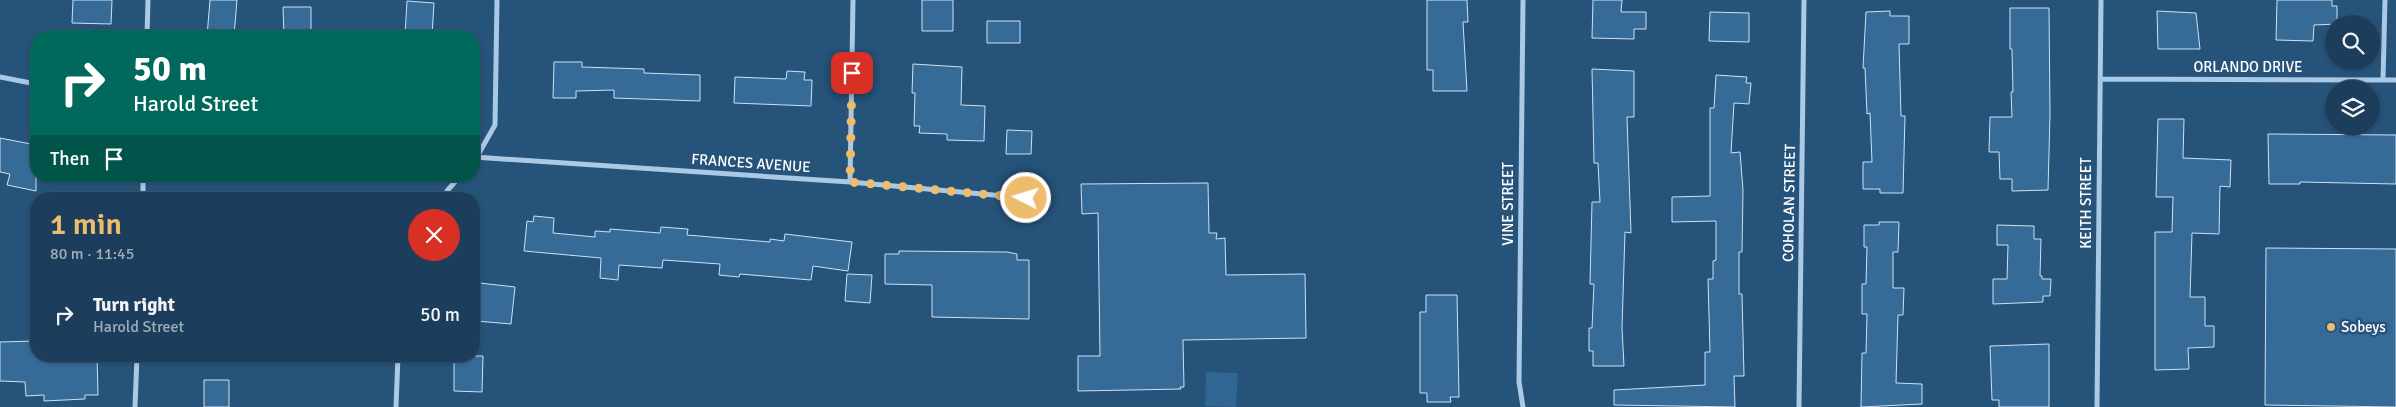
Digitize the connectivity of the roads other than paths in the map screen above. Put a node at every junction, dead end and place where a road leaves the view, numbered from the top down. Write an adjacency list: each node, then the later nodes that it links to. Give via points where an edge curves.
1 (148, 0): 8 (street)
2 (497, 0): 14 (street, via 495,125)
3 (853, 0): 17 (street)
4 (1523, 0): 24 (street, VINE STREET, via 1519,372)
5 (1804, 0): 25 (street, COHOLAN STREET)
6 (2100, 0): 10 (street, KEITH STREET)
7 (2385, 0): 11 (street)
8 (147, 30)
9 (0, 77): 13 (street)
10 (2100, 79): 11 (street, ORLANDO DRIVE); 26 (street, KEITH STREET)
11 (2383, 80): 12 (street, ORLANDO DRIVE)
12 (2396, 80)
13 (30, 83)
14 (480, 150)
15 (480, 157): 17 (street, FRANCES AVENUE)
16 (455, 182): 18 (street)
17 (850, 182): 19 (street, FRANCES AVENUE)
18 (446, 192)
19 (1026, 198)
20 (137, 362): 22 (street)
21 (398, 362): 23 (street)
22 (135, 407)
23 (396, 407)
24 (1522, 407)
25 (1799, 407)
26 (2097, 407)

